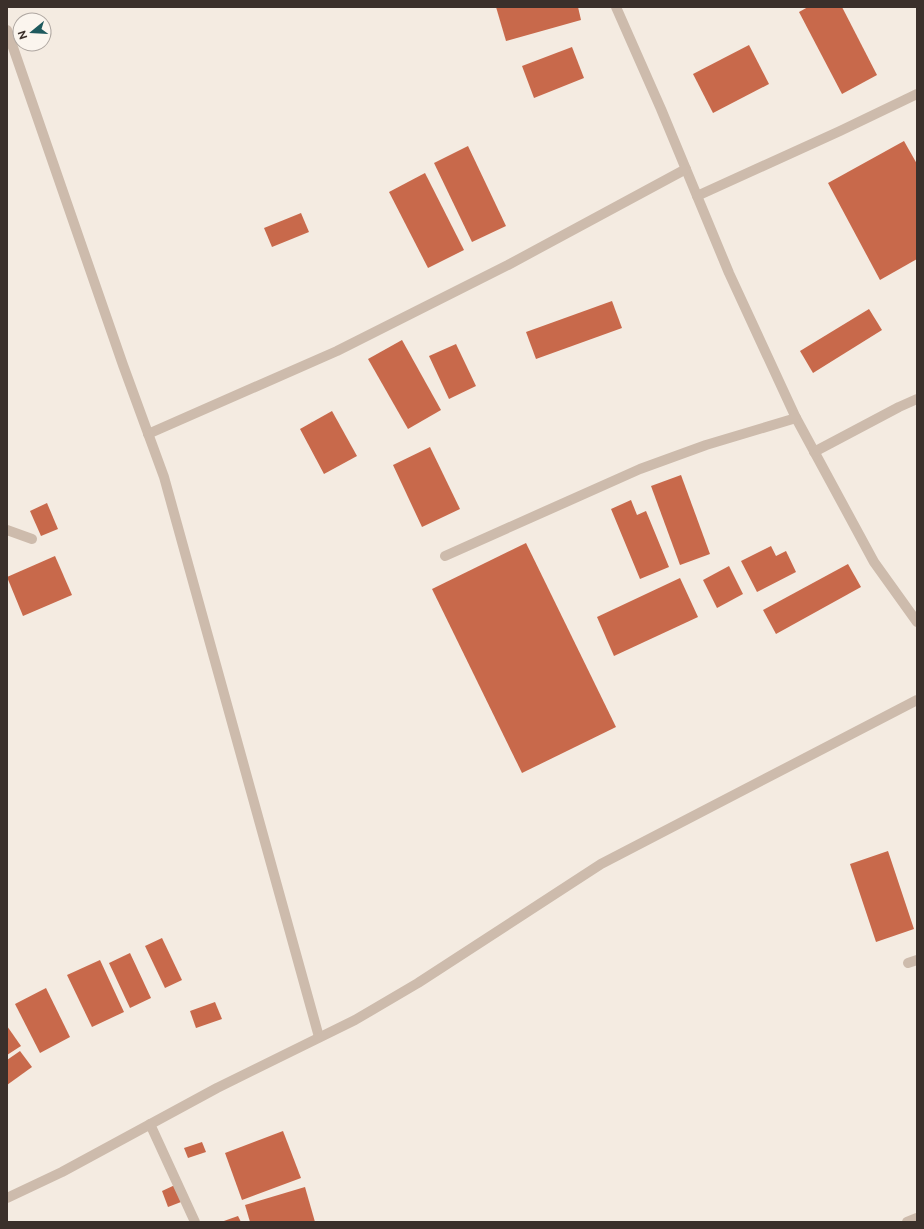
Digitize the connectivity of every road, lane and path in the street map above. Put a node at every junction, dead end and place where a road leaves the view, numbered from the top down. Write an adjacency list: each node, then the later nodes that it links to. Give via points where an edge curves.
1 (616, 7): 4 (street)
2 (7, 30): 8 (street)
3 (917, 94): 5 (street)
4 (686, 169): 5 (street); 8 (street, via 508,265 337,351)
5 (697, 196): 7 (street, via 729,273)
6 (917, 399): 9 (street)
7 (796, 418): 9 (street); 12 (street, via 706,445 640,469)
8 (148, 434): 15 (street, via 166,484)
9 (814, 452): 13 (street, via 874,562)
10 (7, 530): 11 (street)
11 (32, 539)
12 (445, 556)
13 (917, 622)
14 (917, 700): 15 (street, via 601,864 418,983 355,1020)
15 (319, 1037): 16 (street)
16 (150, 1124): 17 (street, via 62,1172); 19 (street)
17 (7, 1198)
18 (917, 1218): 20 (street)
19 (195, 1222)
20 (907, 1222)

